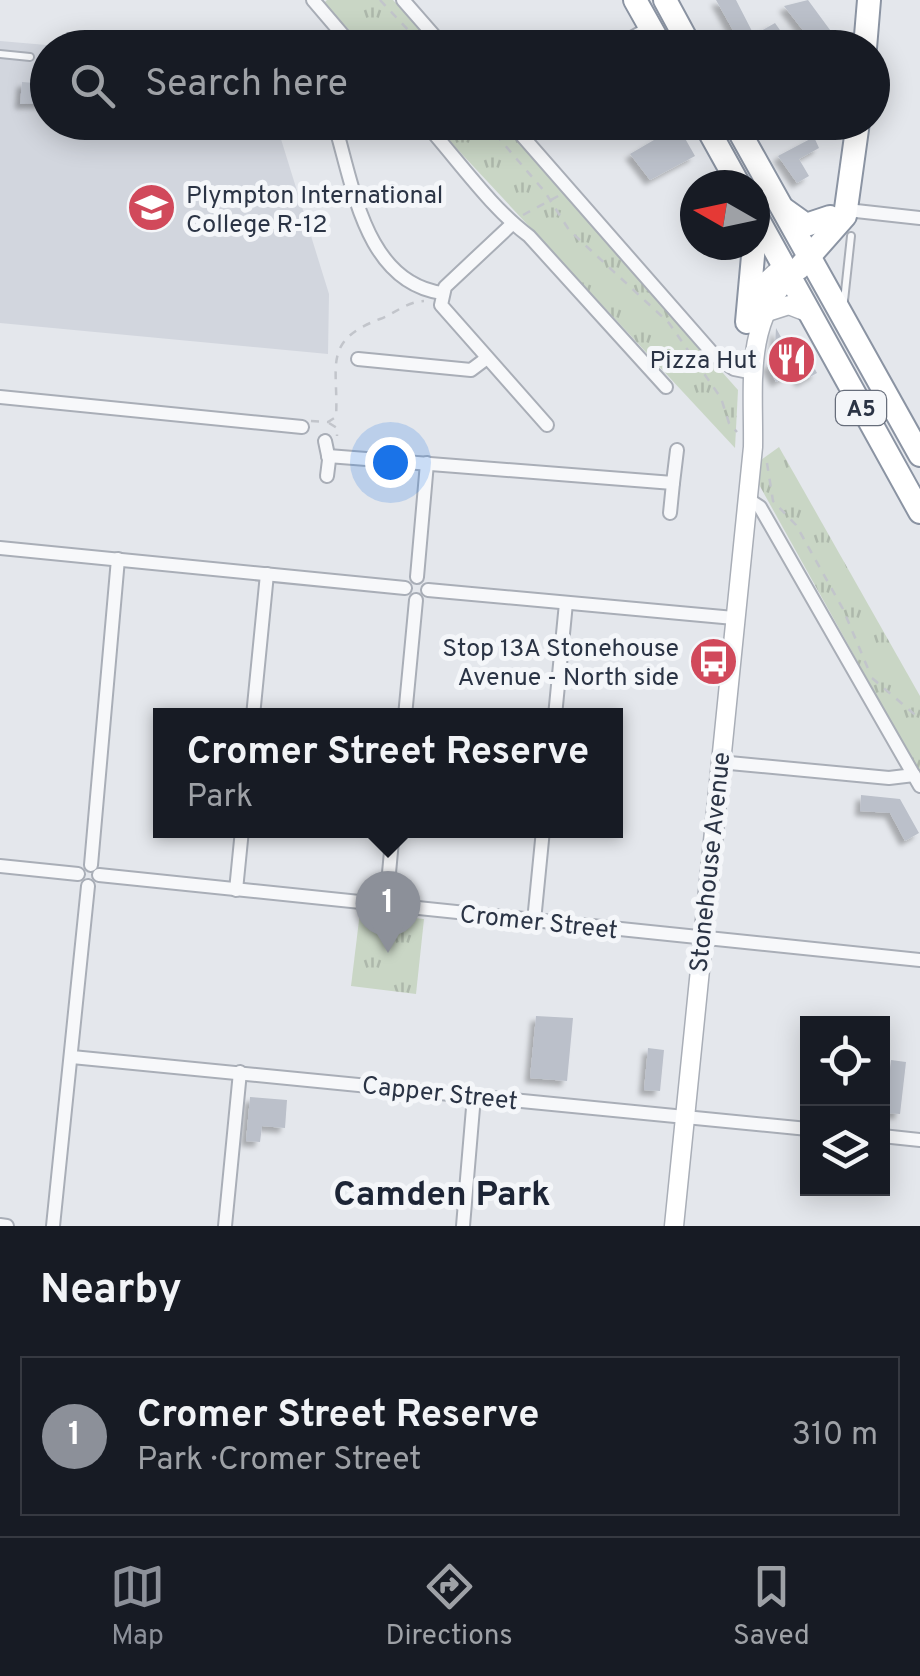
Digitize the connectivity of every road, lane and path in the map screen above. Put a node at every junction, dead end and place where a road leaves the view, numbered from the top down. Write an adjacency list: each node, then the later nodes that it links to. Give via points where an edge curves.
1 (312, 0): 8 (street)
2 (380, 0): 9 (path)
3 (404, 0): 10 (street)
4 (635, 0): 11 (highway)
5 (665, 0): 12 (highway)
6 (855, 0): 13 (highway)
7 (869, 0): 14 (highway)
8 (338, 30)
9 (407, 30)
10 (430, 30)
11 (653, 30)
12 (679, 30)
13 (852, 30)
14 (866, 30)
15 (0, 54): 16 (lane)
16 (30, 57)
17 (340, 140): 36 (street, via 375,247 410,281)
18 (500, 140): 27 (path)
19 (526, 140): 42 (street, via 716,356)
20 (714, 140): 25 (highway)
21 (744, 140): 28 (highway, A5)
22 (844, 140): 30 (highway)
23 (855, 140): 30 (highway)
24 (440, 141): 31 (street)
25 (731, 170)
26 (562, 194): 27 (path)
27 (550, 202): 31 (path); 49 (path, via 568,230 668,322)
28 (781, 207): 30 (highway, via 806,225); 33 (highway, A5)
29 (920, 218): 30 (street)
30 (843, 220): 33 (highway); 41 (highway, via 830,266 867,342)
31 (513, 221): 36 (street); 43 (street)
32 (770, 242): 35 (highway, A5)
33 (806, 252): 35 (highway); 41 (highway, A5)
34 (754, 260): 38 (highway)
35 (786, 272): 37 (highway, A5); 38 (street, Stonehouse Avenue, via 760,286)
36 (442, 293): 39 (street, via 446,314)
37 (807, 312): 38 (street, via 789,305); 59 (highway, A5)
38 (754, 318): 42 (street, Stonehouse Avenue)
39 (487, 358): 40 (street, via 471,370); 46 (street)
40 (358, 359)
41 (869, 367): 54 (highway, A5)
42 (749, 372): 58 (street, Stonehouse Avenue, via 753,447)
43 (666, 387)
44 (0, 397): 47 (street)
45 (336, 416): 48 (path)
46 (548, 425)
47 (302, 427)
48 (337, 428)
49 (738, 432)
50 (324, 441): 53 (street)
51 (677, 450): 57 (street)
52 (759, 453): 73 (path, via 772,472 773,501 796,525 844,609 871,677)
53 (328, 456): 55 (street); 56 (street)
54 (920, 456)
55 (428, 462): 57 (street); 64 (street)
56 (327, 476)
57 (673, 483): 60 (street)
58 (746, 498): 69 (street, Stonehouse Avenue); 75 (street, via 760,507)
59 (919, 506)
60 (670, 513)
61 (0, 548): 62 (street)
62 (118, 559): 63 (street); 80 (street)
63 (268, 574): 65 (street); 70 (street)
64 (417, 577): 65 (street); 66 (street)
65 (405, 588): 67 (street)
66 (428, 590): 67 (street); 68 (street)
67 (416, 600): 71 (street)
68 (566, 603): 69 (street); 72 (street)
69 (734, 618): 74 (street, Stonehouse Avenue)
70 (255, 708)
71 (405, 708)
72 (556, 708)
73 (920, 719)
74 (719, 762): 75 (street); 85 (street, Stonehouse Avenue)
75 (917, 780)
76 (241, 838): 82 (street)
77 (392, 838): 83 (street)
78 (543, 838): 84 (street)
79 (0, 866): 81 (street)
80 (95, 870): 81 (street); 82 (street, Cromer Street)
81 (83, 880): 87 (street)
82 (236, 890): 83 (street, Cromer Street)
83 (386, 906): 84 (street, Cromer Street)
84 (534, 921): 85 (street, Cromer Street)
85 (702, 938): 86 (street, Cromer Street); 90 (street, Stonehouse Avenue)
86 (920, 960)
87 (72, 1057): 88 (street, Capper Street); 94 (street)
88 (240, 1072): 89 (street, Capper Street); 95 (street)
89 (474, 1096): 90 (street, Capper Street); 96 (street)
90 (685, 1116): 91 (street, Capper Street); 97 (street, Stonehouse Avenue)
91 (800, 1128)
92 (890, 1137): 93 (street)
93 (920, 1140)
94 (53, 1226)
95 (225, 1226)
96 (462, 1226)
97 (674, 1226)

